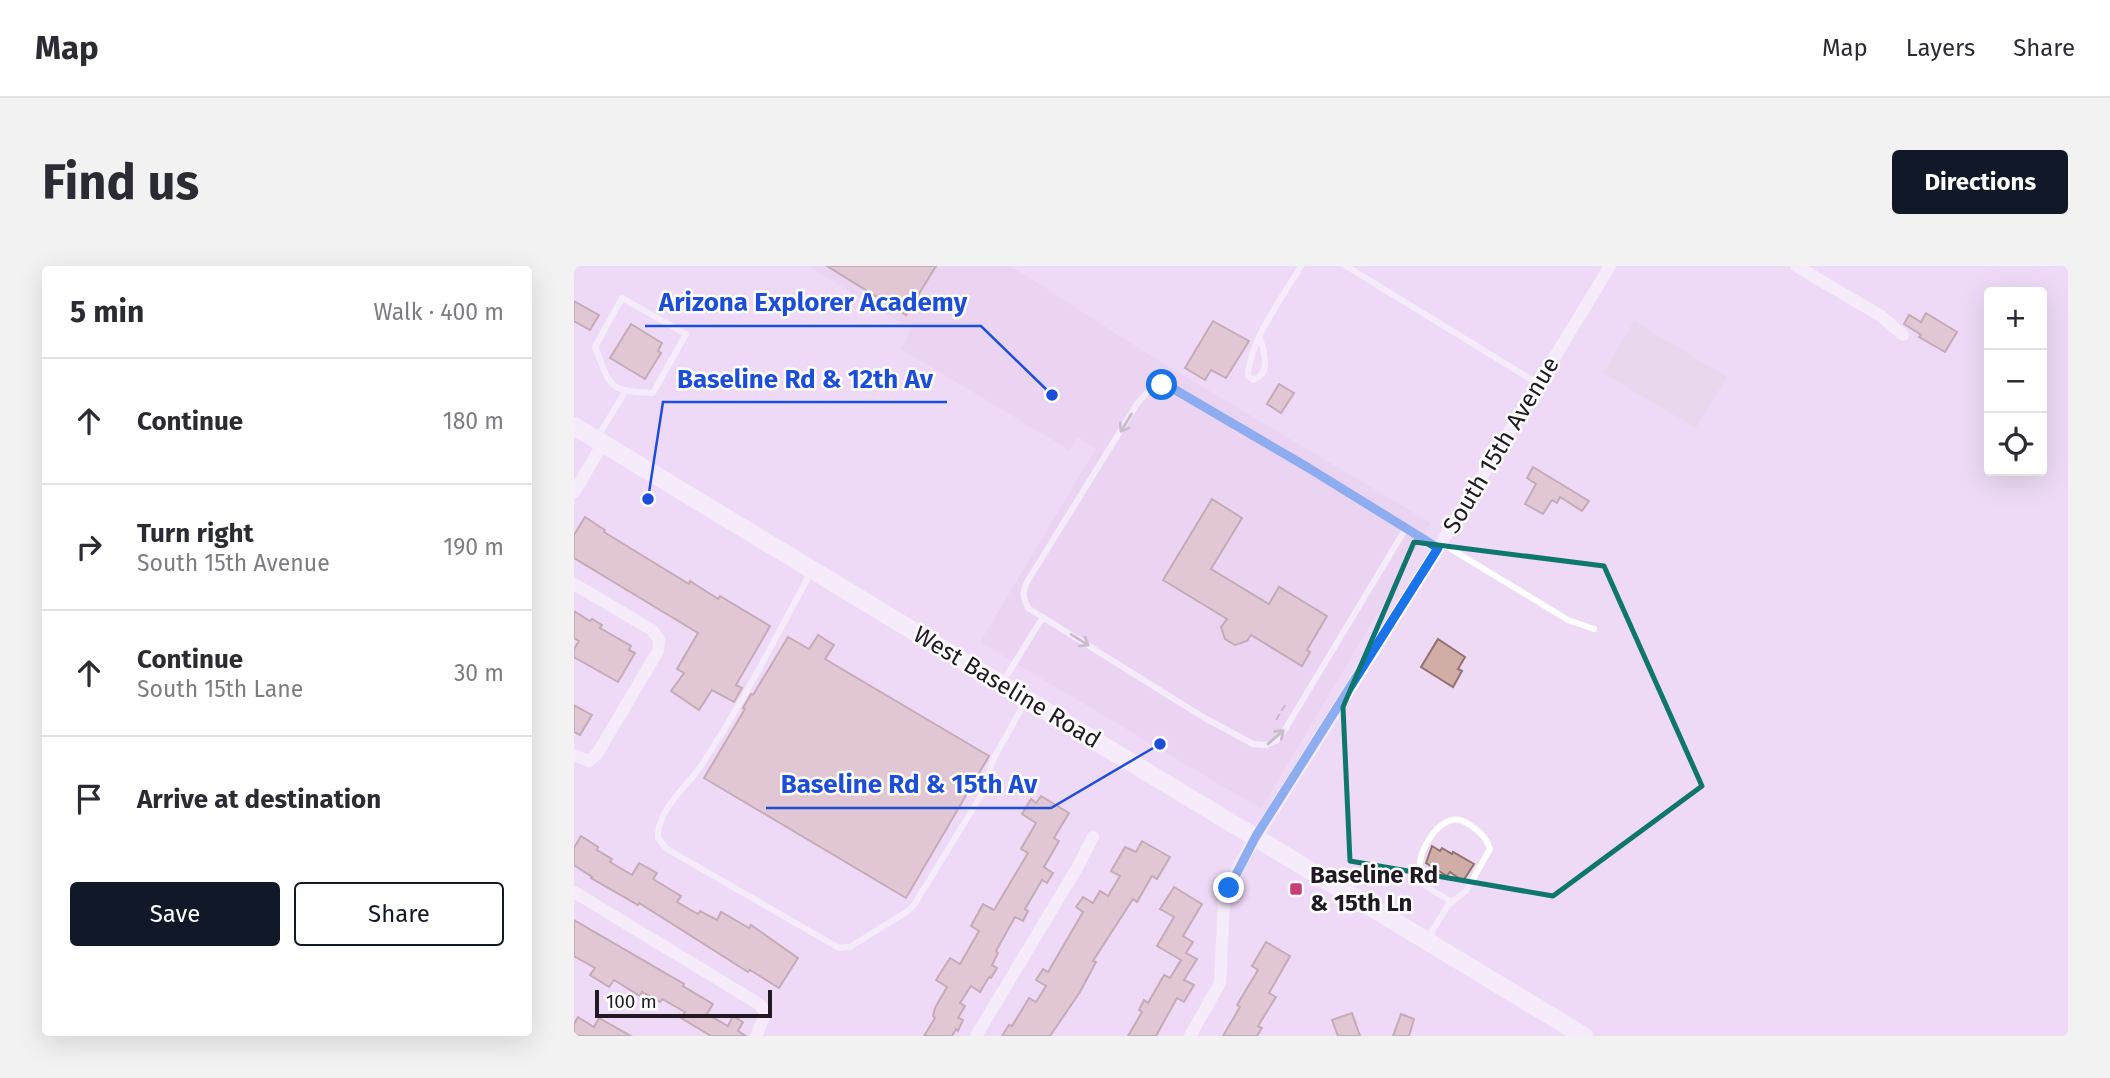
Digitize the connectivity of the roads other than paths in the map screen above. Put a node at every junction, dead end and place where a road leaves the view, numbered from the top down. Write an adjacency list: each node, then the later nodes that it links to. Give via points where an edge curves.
1 (1301, 266): 6 (lane)
2 (1346, 266): 7 (lane)
3 (1610, 266): 7 (street, South 15th Avenue)
4 (1796, 266): 5 (street, via 1881,316)
5 (1903, 335)
6 (1260, 338): 6 (lane, via 1248,369 1253,380 1263,373 1266,361)
7 (1536, 383): 13 (street, South 15th Avenue)
8 (625, 392): 8 (lane, via 653,393 686,334 622,298 595,346 610,383); 10 (lane)
9 (574, 426): 10 (main road, West Baseline Road)
10 (600, 441): 11 (street); 14 (main road, West Baseline Road)
11 (574, 493)
12 (1406, 528): 13 (lane); 16 (lane, one-way to 12, via 1203,717 1252,744 1266,746 1284,730); 16 (lane, one-way to 16, via 1172,388 1154,386 1137,404 1027,582 1023,591 1028,608)
13 (1440, 546): 17 (lane, via 1568,620); 21 (street, South 15th Avenue)
14 (812, 570): 18 (main road, West Baseline Road); 19 (lane, via 744,696 700,768 660,819 659,842 703,871 839,948 850,947 914,905 982,794 993,760)
15 (574, 584): 20 (street, via 652,630 659,640 658,652 597,754 589,761)
16 (1044, 617): 18 (lane)
17 (1594, 629)
18 (1002, 684): 19 (main road, West Baseline Road)
19 (1027, 698): 21 (main road, West Baseline Road)
20 (574, 755)
21 (1256, 836): 25 (main road, West Baseline Road); 28 (street, South 15th Avenue, via 1224,902 1220,984)
22 (1093, 837): 27 (street)
23 (574, 892): 26 (street, via 759,1004 766,1013)
24 (1451, 902): 24 (lane, via 1466,891 1490,849 1484,836 1458,820 1439,827 1418,865 1424,883); 25 (lane)
25 (1426, 942): 29 (main road, West Baseline Road)
26 (756, 1036)
27 (976, 1036)
28 (1190, 1036)
29 (1584, 1036)

